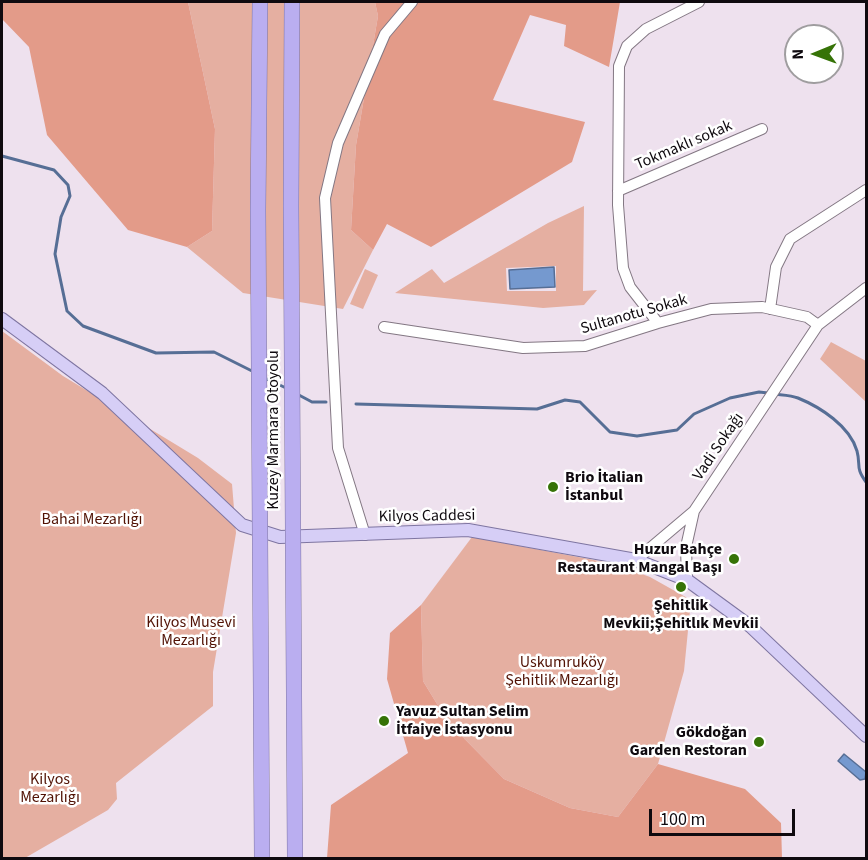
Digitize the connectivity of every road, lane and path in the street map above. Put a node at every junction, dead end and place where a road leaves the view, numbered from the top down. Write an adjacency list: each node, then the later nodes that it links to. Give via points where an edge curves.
1 (260, 2): 19 (highway, Kuzey Marmara Otoyolu, bridge)
2 (292, 2): 20 (highway, Kuzey Marmara Otoyolu, bridge)
3 (412, 2): 15 (street, via 380,45 338,143 325,198 338,448)
4 (699, 2): 7 (street, via 646,29 627,46 619,66)
5 (762, 129): 7 (street, Tokmaklı sokak)
6 (867, 190): 9 (street, via 790,239 776,267)
7 (618, 191): 11 (street, via 623,267 630,287)
8 (867, 288): 12 (street)
9 (770, 309): 11 (street, Sultanotu Sokak, via 711,309); 12 (street, Sultanotu Sokak, via 807,317)
10 (2, 319): 15 (main road, Kilyos Caddesi, via 102,393 242,525 280,537)
11 (658, 323): 13 (street, Sultanotu Sokak, via 585,346 523,348)
12 (818, 325): 14 (street, Vadi Sokağı)
13 (384, 327)
14 (694, 511): 16 (street, Vadi Sokağı); 17 (street, Vadi Sokağı, via 686,547)
15 (364, 535): 16 (main road, Kilyos Caddesi, via 468,530)
16 (636, 560): 17 (main road, Kilyos Caddesi)
17 (687, 580): 18 (main road, Kilyos Caddesi, via 750,626)
18 (867, 736)
19 (262, 858)
20 (295, 858)

